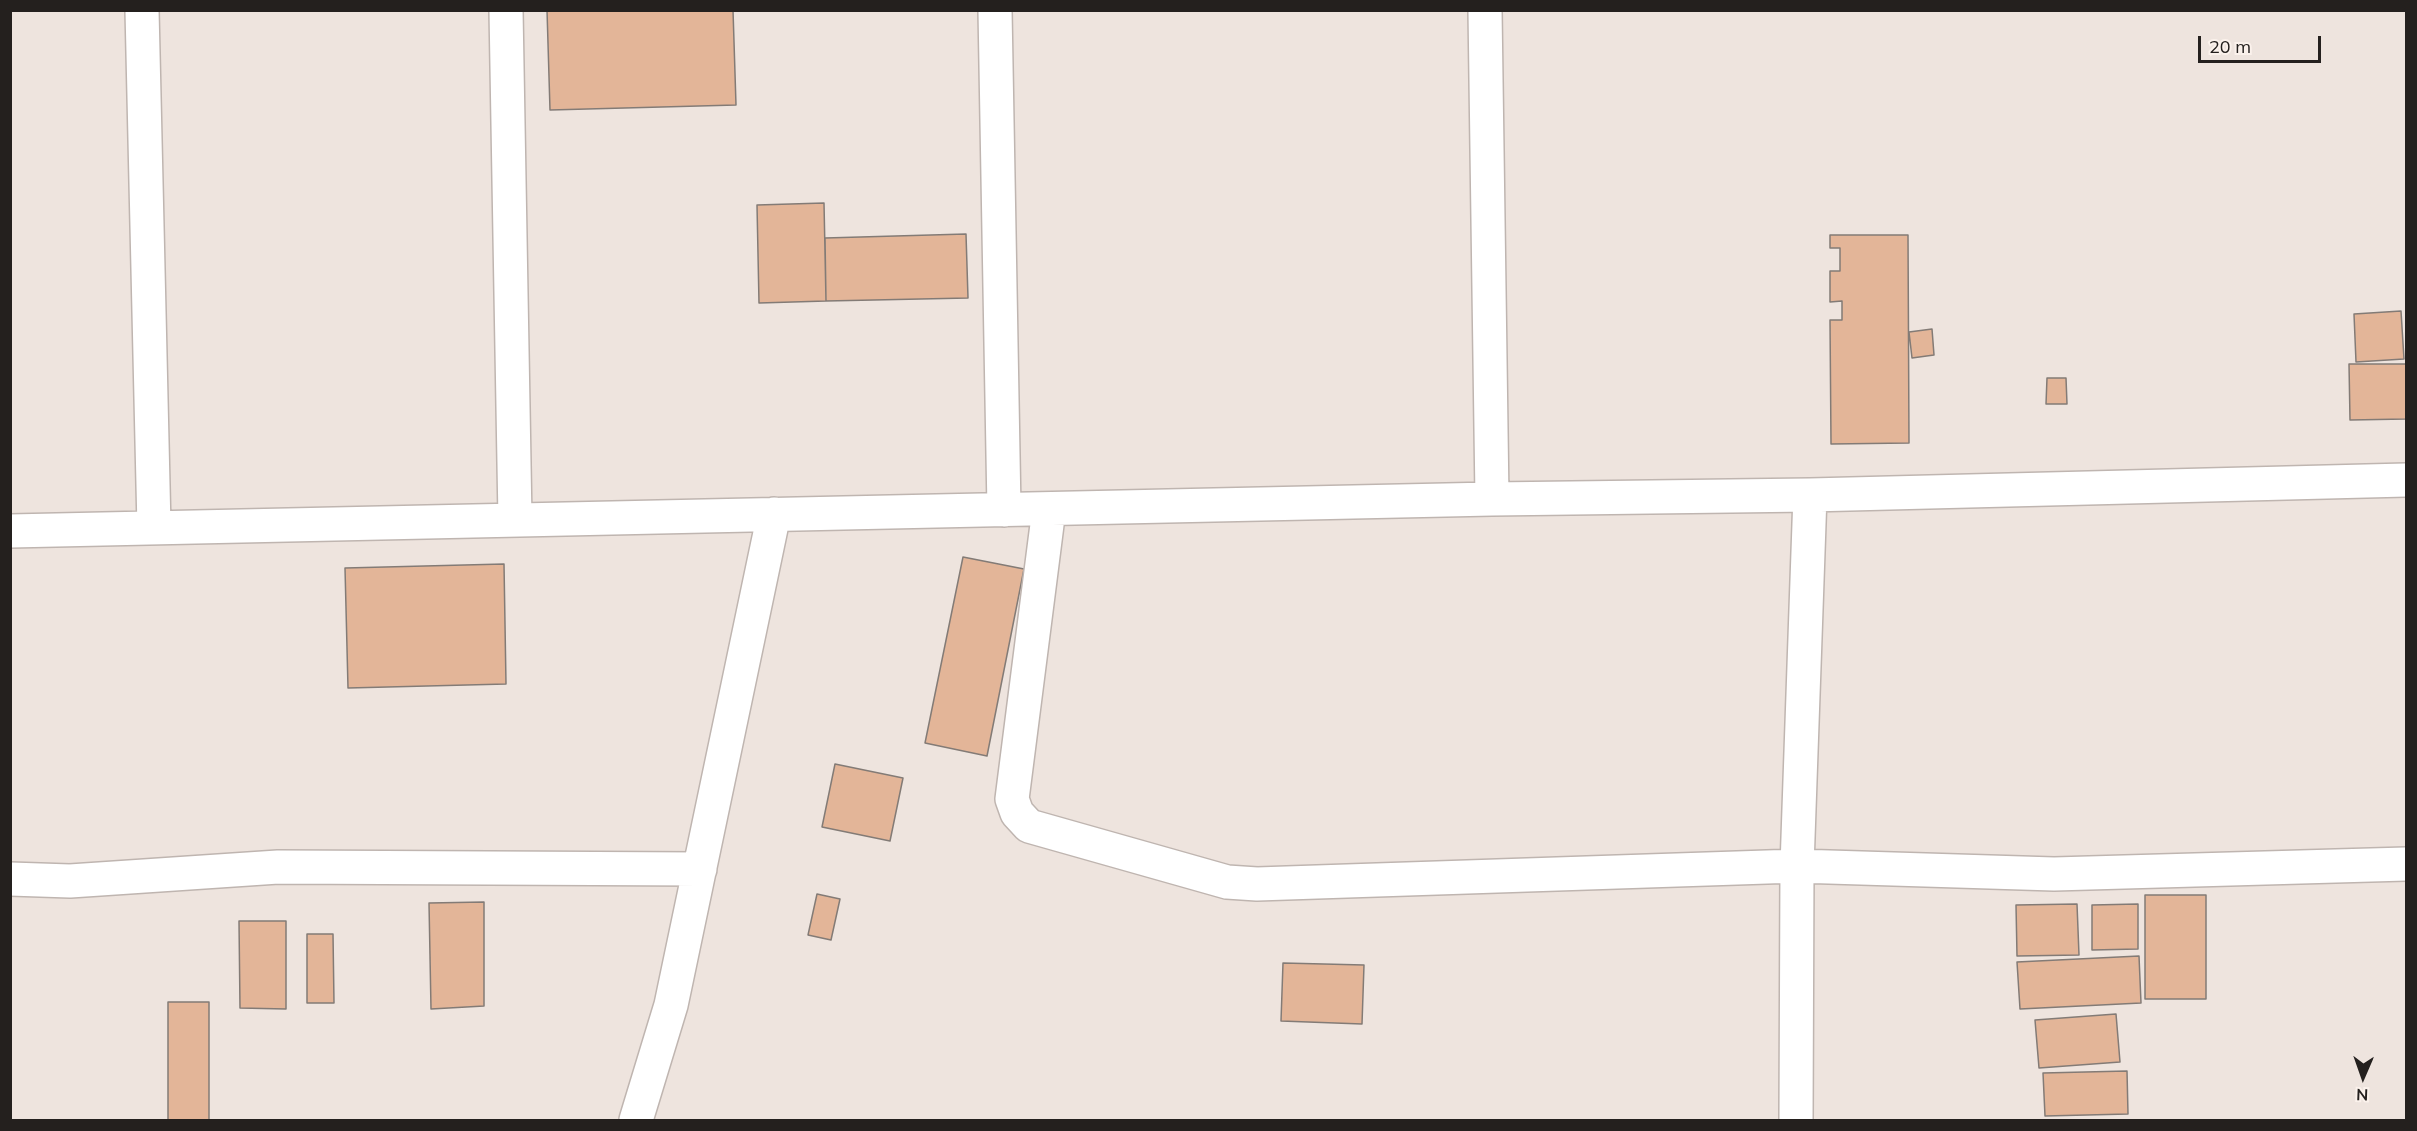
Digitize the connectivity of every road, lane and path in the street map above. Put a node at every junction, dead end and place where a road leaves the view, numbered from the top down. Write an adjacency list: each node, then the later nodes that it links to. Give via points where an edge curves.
1 (142, 10): 12 (street)
2 (506, 10): 11 (street)
3 (995, 10): 9 (street)
4 (1485, 10): 7 (street)
5 (2406, 480): 6 (street)
6 (1810, 495): 7 (street); 15 (street)
7 (1492, 499): 8 (street)
8 (1049, 509): 9 (street); 15 (street, via 1012,799 1017,813 1029,826 1227,882 1257,884)
9 (1004, 510): 10 (street)
10 (774, 514): 11 (street); 16 (street)
11 (515, 520): 12 (street)
12 (154, 528): 13 (street)
13 (10, 531)
14 (2406, 864): 15 (street, via 2054,874)
15 (1797, 866): 19 (street)
16 (700, 869): 17 (street, via 278,867 70,881); 18 (street, via 671,1005)
17 (10, 879)
18 (636, 1120)
19 (1796, 1120)

